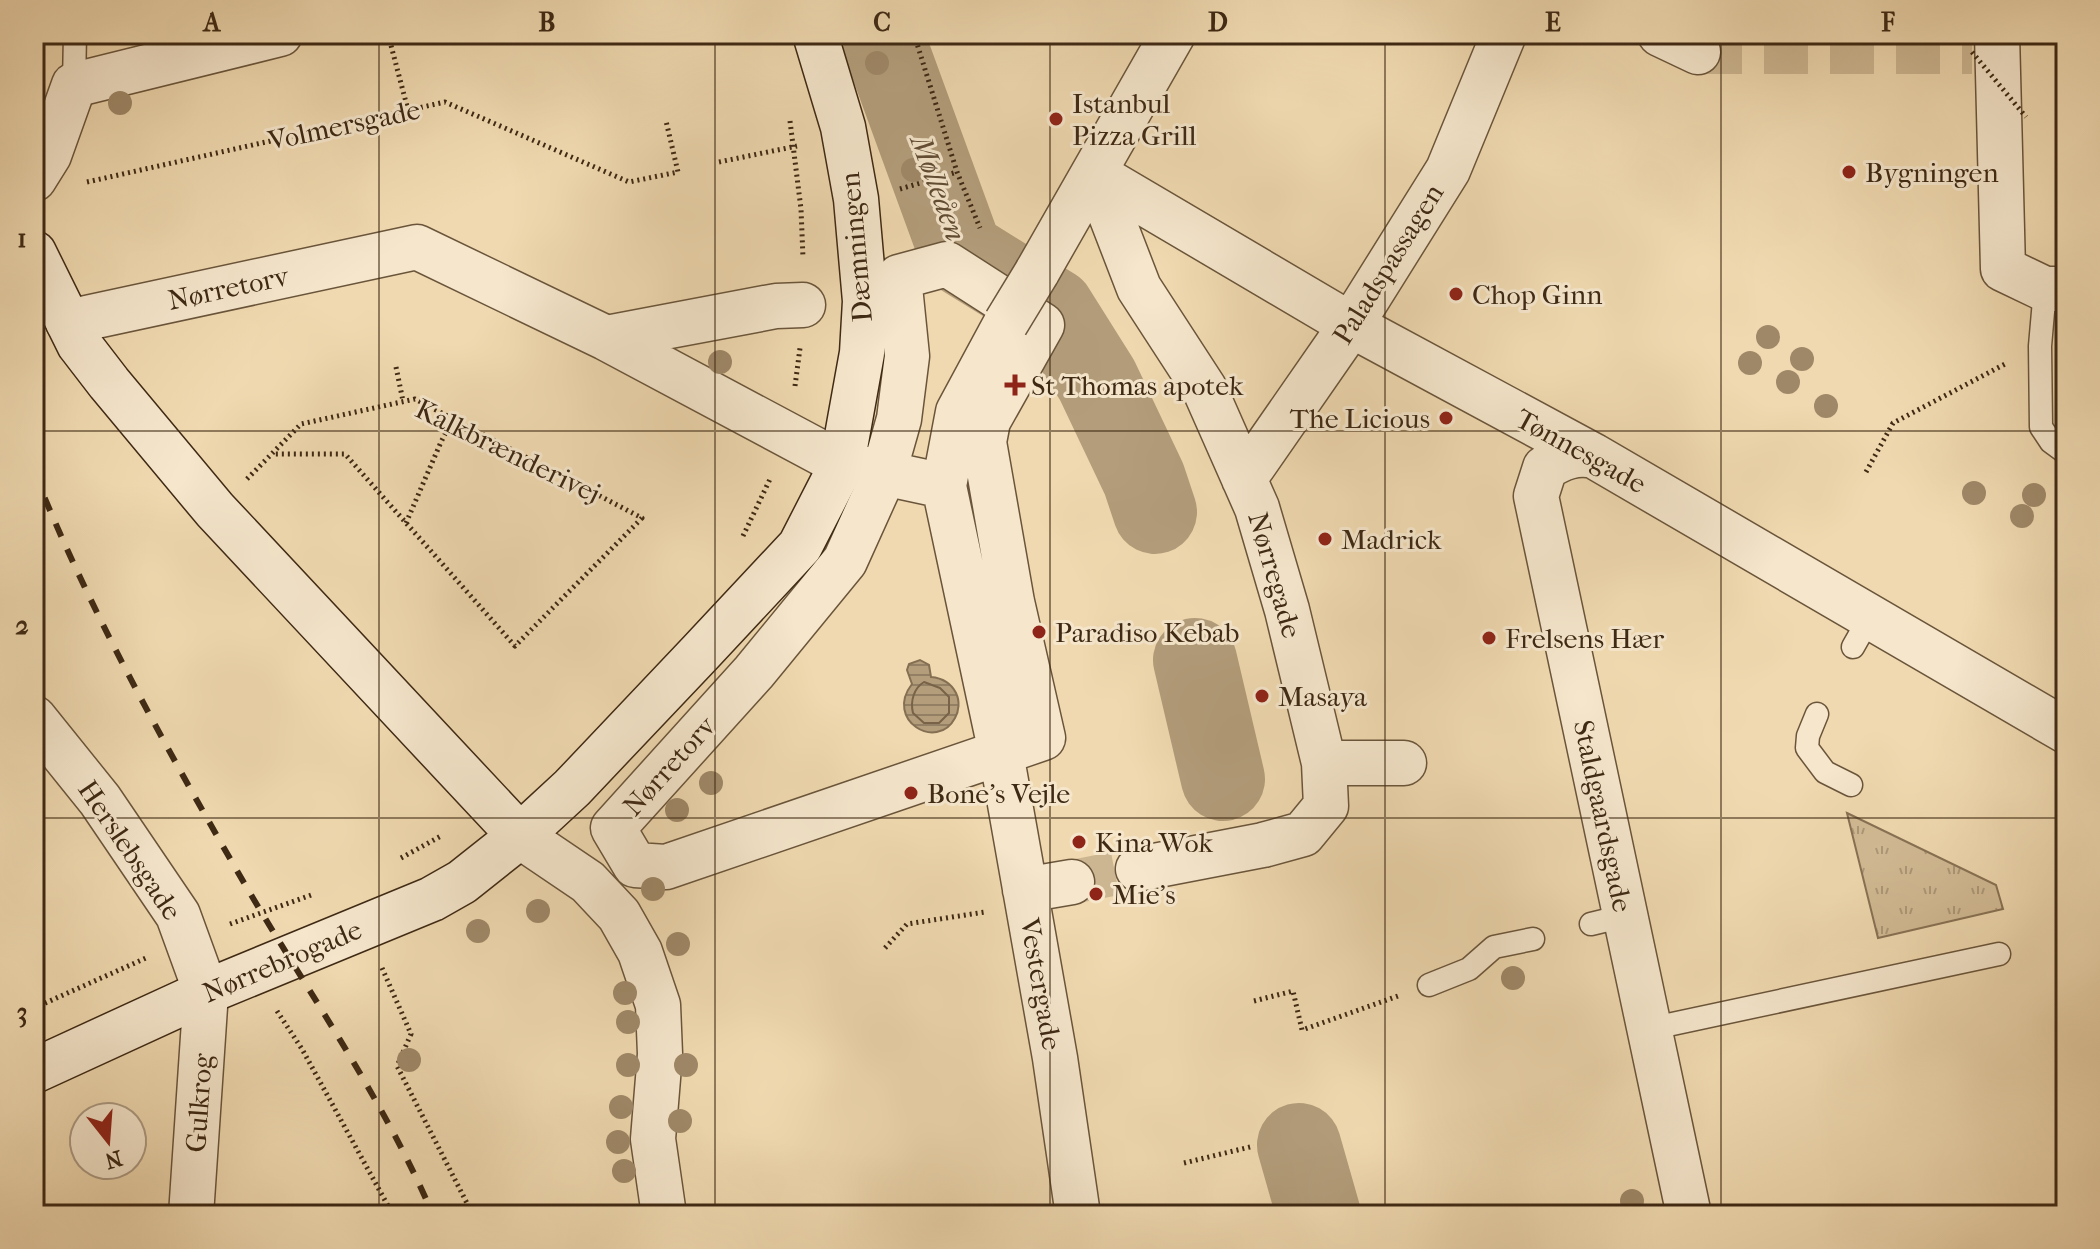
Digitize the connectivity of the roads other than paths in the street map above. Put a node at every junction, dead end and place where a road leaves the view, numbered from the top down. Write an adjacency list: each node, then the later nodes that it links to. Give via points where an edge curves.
1 (75, 34): 7 (lane)
2 (280, 34): 7 (street)
3 (815, 34): 18 (street, Dæmningen, via 845,136 865,301 862,353)
4 (1173, 34): 9 (street)
5 (1504, 34): 14 (street, Paladspassagen, via 1448,170)
6 (1984, 43): 11 (street, via 2003,269)
7 (74, 85): 8 (street)
8 (42, 167)
9 (1095, 174): 14 (street, Tønnesgade); 20 (street, Nørregade, via 1139,288 1204,388); 21 (street, bridge, via 958,412)
10 (34, 253): 13 (street)
11 (2055, 289): 16 (lane, via 2040,346 2041,427)
12 (803, 305): 15 (street)
13 (68, 322): 15 (street, Nørretorv, via 417,247); 29 (street, via 109,383 215,510)
14 (1351, 325): 17 (street, Tønnesgade); 20 (street, Paladspassagen)
15 (606, 338): 18 (street, Nørretorv)
16 (2066, 453)
17 (1594, 456): 24 (street, Tønnesgade, via 1861,632); 37 (street, Staldgaardsgade, via 1569,456 1545,468 1536,496 1607,920)
18 (842, 464): 19 (street, Nørretorv); 29 (street, Nørretorv, via 800,546 572,788)
19 (884, 472): 21 (street, Nørretorv); 25 (street, Nørretorv, via 899,419 907,356 899,277 947,264 1042,325 988,421 984,442 1043,738); 25 (street, Nørretorv, via 845,561 754,672 613,828 635,865 666,867)
20 (1244, 479): 26 (street, Nørregade, via 1287,610)
21 (944, 486): 25 (street)
22 (1817, 714): 28 (lane, via 1807,748 1825,772)
23 (34, 718): 36 (street, Herslebsgade, via 100,800 178,915)
24 (2066, 731)
25 (1001, 753): 32 (street, Vestergade)
26 (1324, 763): 27 (street); 30 (street, Nørregade, via 1326,806 1303,834)
27 (1404, 763)
28 (1851, 785)
29 (506, 821): 36 (street, Nørrebrogade, via 462,882); 40 (street, via 588,882 619,915 640,952 658,1005 653,1139)
30 (1138, 869)
31 (1072, 882): 32 (street)
32 (1025, 890): 41 (street, Vestergade)
33 (1533, 939): 35 (lane, via 1494,947 1469,969)
34 (1999, 954): 37 (lane)
35 (1429, 985)
36 (206, 992): 38 (street, Nørrebrogade); 39 (street, Gulkrog)
37 (1649, 1029): 42 (street, Staldgaardsgade)
38 (34, 1071)
39 (191, 1215)
40 (664, 1215)
41 (1078, 1215)
42 (1689, 1215)

